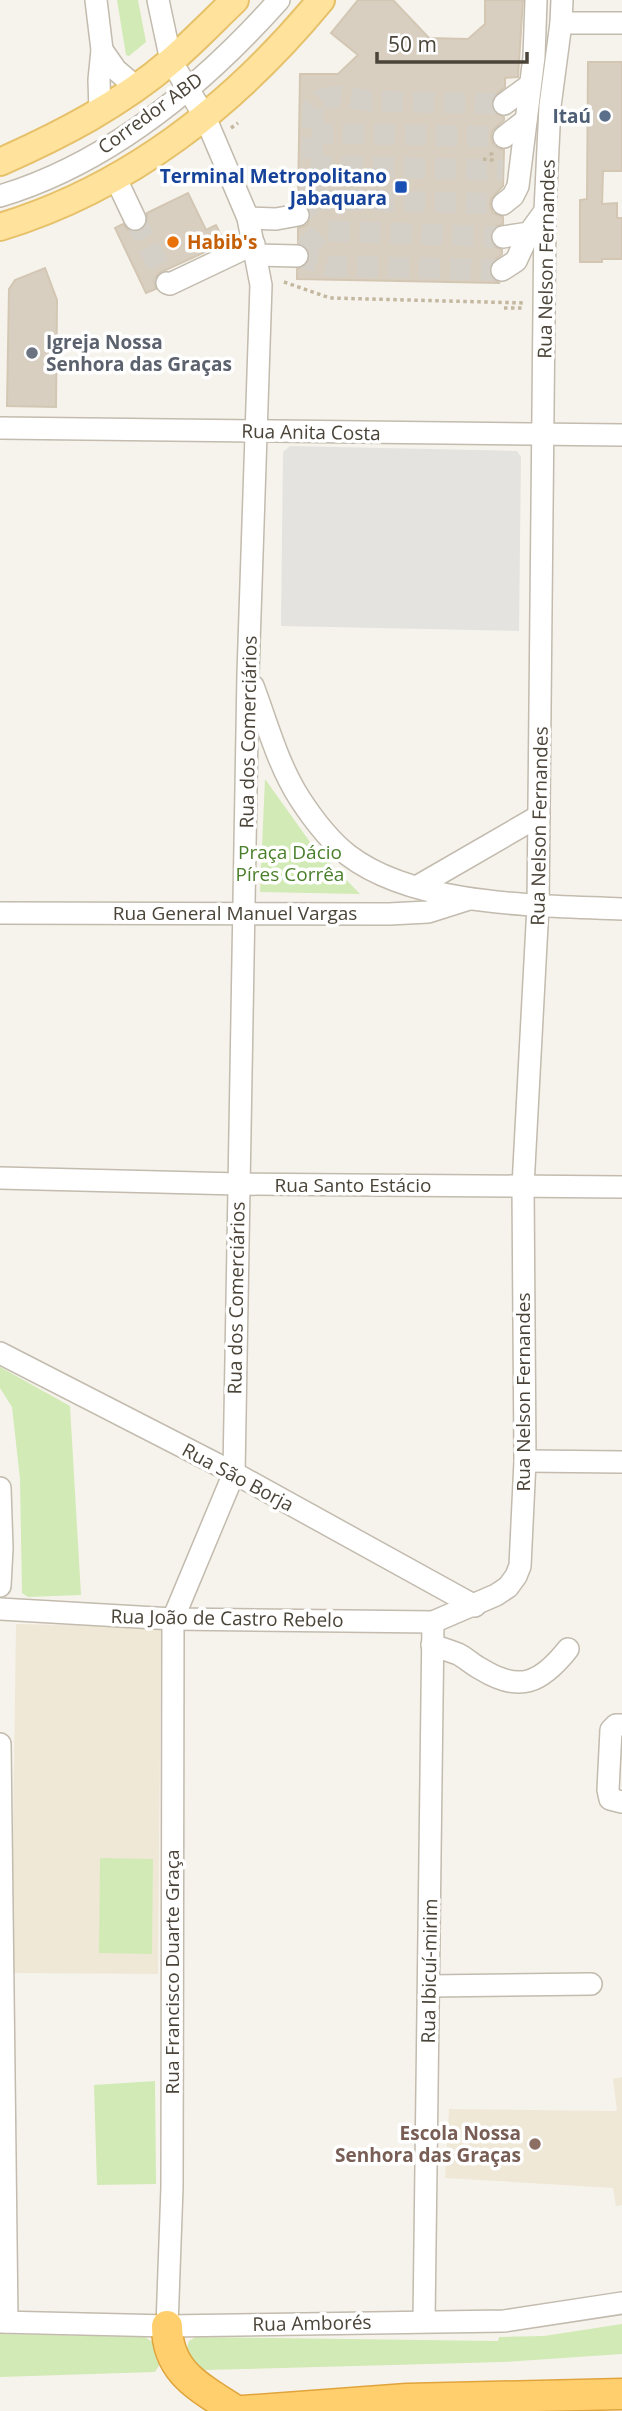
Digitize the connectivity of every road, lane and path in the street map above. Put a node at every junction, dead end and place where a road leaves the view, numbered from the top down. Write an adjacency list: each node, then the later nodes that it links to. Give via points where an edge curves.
1 (96, 0): 10 (street)
2 (158, 0): 11 (street, Rua dos Comerciários)
3 (235, 0): 11 (main road)
4 (279, 0): 14 (street, Corredor ABD)
5 (321, 0): 17 (main road)
6 (536, 0): 12 (street)
7 (562, 0): 8 (street, Rua Nelson Fernandes)
8 (561, 23): 9 (street); 26 (street, Rua Nelson Fernandes, via 550,106)
9 (622, 23)
10 (102, 50): 13 (street); 16 (street)
11 (171, 61): 13 (main road); 14 (street, Rua dos Comerciários)
12 (530, 85): 15 (street); 18 (street)
13 (136, 87): 16 (main road)
14 (187, 89): 17 (street, Rua dos Comerciários); 24 (street, Corredor ABD, via 108,147)
15 (504, 104)
16 (100, 112): 22 (main road)
17 (205, 117): 23 (main road); 28 (street, Rua dos Comerciários)
18 (526, 120): 19 (street); 25 (street, via 522,157 511,178 513,196)
19 (504, 137)
20 (487, 154): 21 (path, via 492,154 492,160)
21 (483, 159)
22 (0, 162)
23 (116, 179): 29 (street); 30 (main road, via 68,204)
24 (0, 196)
25 (503, 204)
26 (545, 211): 31 (street); 43 (street, Rua Nelson Fernandes)
27 (298, 215): 28 (street)
28 (248, 218): 33 (street, Rua dos Comerciários)
29 (135, 219)
30 (0, 227)
31 (529, 233): 32 (street); 35 (street, via 516,261)
32 (502, 237)
33 (255, 249): 34 (street); 37 (street); 42 (street, Rua dos Comerciários, via 261,285)
34 (297, 256)
35 (502, 270)
36 (284, 282): 40 (path, via 330,298 526,303)
37 (167, 283)
38 (504, 308): 39 (path)
39 (517, 308)
40 (527, 308)
41 (0, 428): 42 (street, Rua Anita Costa)
42 (257, 431): 43 (street, Rua Anita Costa); 45 (street, Rua dos Comerciários)
43 (543, 434): 44 (street, Rua Anita Costa); 46 (street, Rua Nelson Fernandes)
44 (622, 435)
45 (248, 674): 47 (street, via 283,765 323,831 348,855 380,874); 52 (street, Rua dos Comerciários)
46 (539, 816): 47 (street); 49 (street, Rua Nelson Fernandes)
47 (418, 886): 48 (street)
48 (469, 899): 49 (street); 52 (street, Rua General Manuel Vargas, via 428,912)
49 (538, 906): 50 (street); 55 (street, Rua Nelson Fernandes)
50 (622, 909)
51 (0, 913): 52 (street, Rua General Manuel Vargas)
52 (245, 913): 54 (street, Rua dos Comerciários)
53 (0, 1178): 54 (street, Rua Santo Estácio)
54 (238, 1184): 55 (street, Rua Santo Estácio); 60 (street, Rua dos Comerciários)
55 (523, 1186): 56 (street, Rua Santo Estácio); 58 (street, Rua Nelson Fernandes)
56 (622, 1187)
57 (0, 1353): 60 (street, Rua São Borja)
58 (525, 1461): 59 (street); 63 (street, Rua Nelson Fernandes, via 520,1566 508,1587)
59 (622, 1462)
60 (234, 1473): 63 (street, Rua São Borja); 66 (street, Rua dos Comerciários)
61 (0, 1488): 62 (street)
62 (0, 1586)
63 (475, 1606): 65 (street, Rua Nelson Fernandes)
64 (0, 1609): 66 (street, Rua João de Castro Rebelo)
65 (443, 1618): 66 (street, Rua João de Castro Rebelo); 67 (street, Rua Ibicuí-mirim)
66 (173, 1619): 77 (street, Rua Francisco Duarte Graça, via 172,2187)
67 (432, 1645): 68 (street, via 510,1683 543,1676); 73 (street, Rua Ibicuí-mirim)
68 (568, 1649)
69 (622, 1725): 71 (street, via 611,1730 608,1790 610,1799)
70 (0, 1744): 76 (street)
71 (622, 1802)
72 (591, 1984): 73 (street)
73 (429, 1986): 75 (street, Rua Ibicuí-mirim)
74 (622, 2302): 75 (street, Rua Amborés, via 504,2321)
75 (424, 2321): 77 (street, Rua Amborés)
76 (3, 2322): 77 (street, Rua Amborés)
77 (167, 2326): 79 (highway, via 172,2358 188,2379)
78 (622, 2394): 80 (highway, via 407,2399)
79 (236, 2411)
80 (243, 2411)

